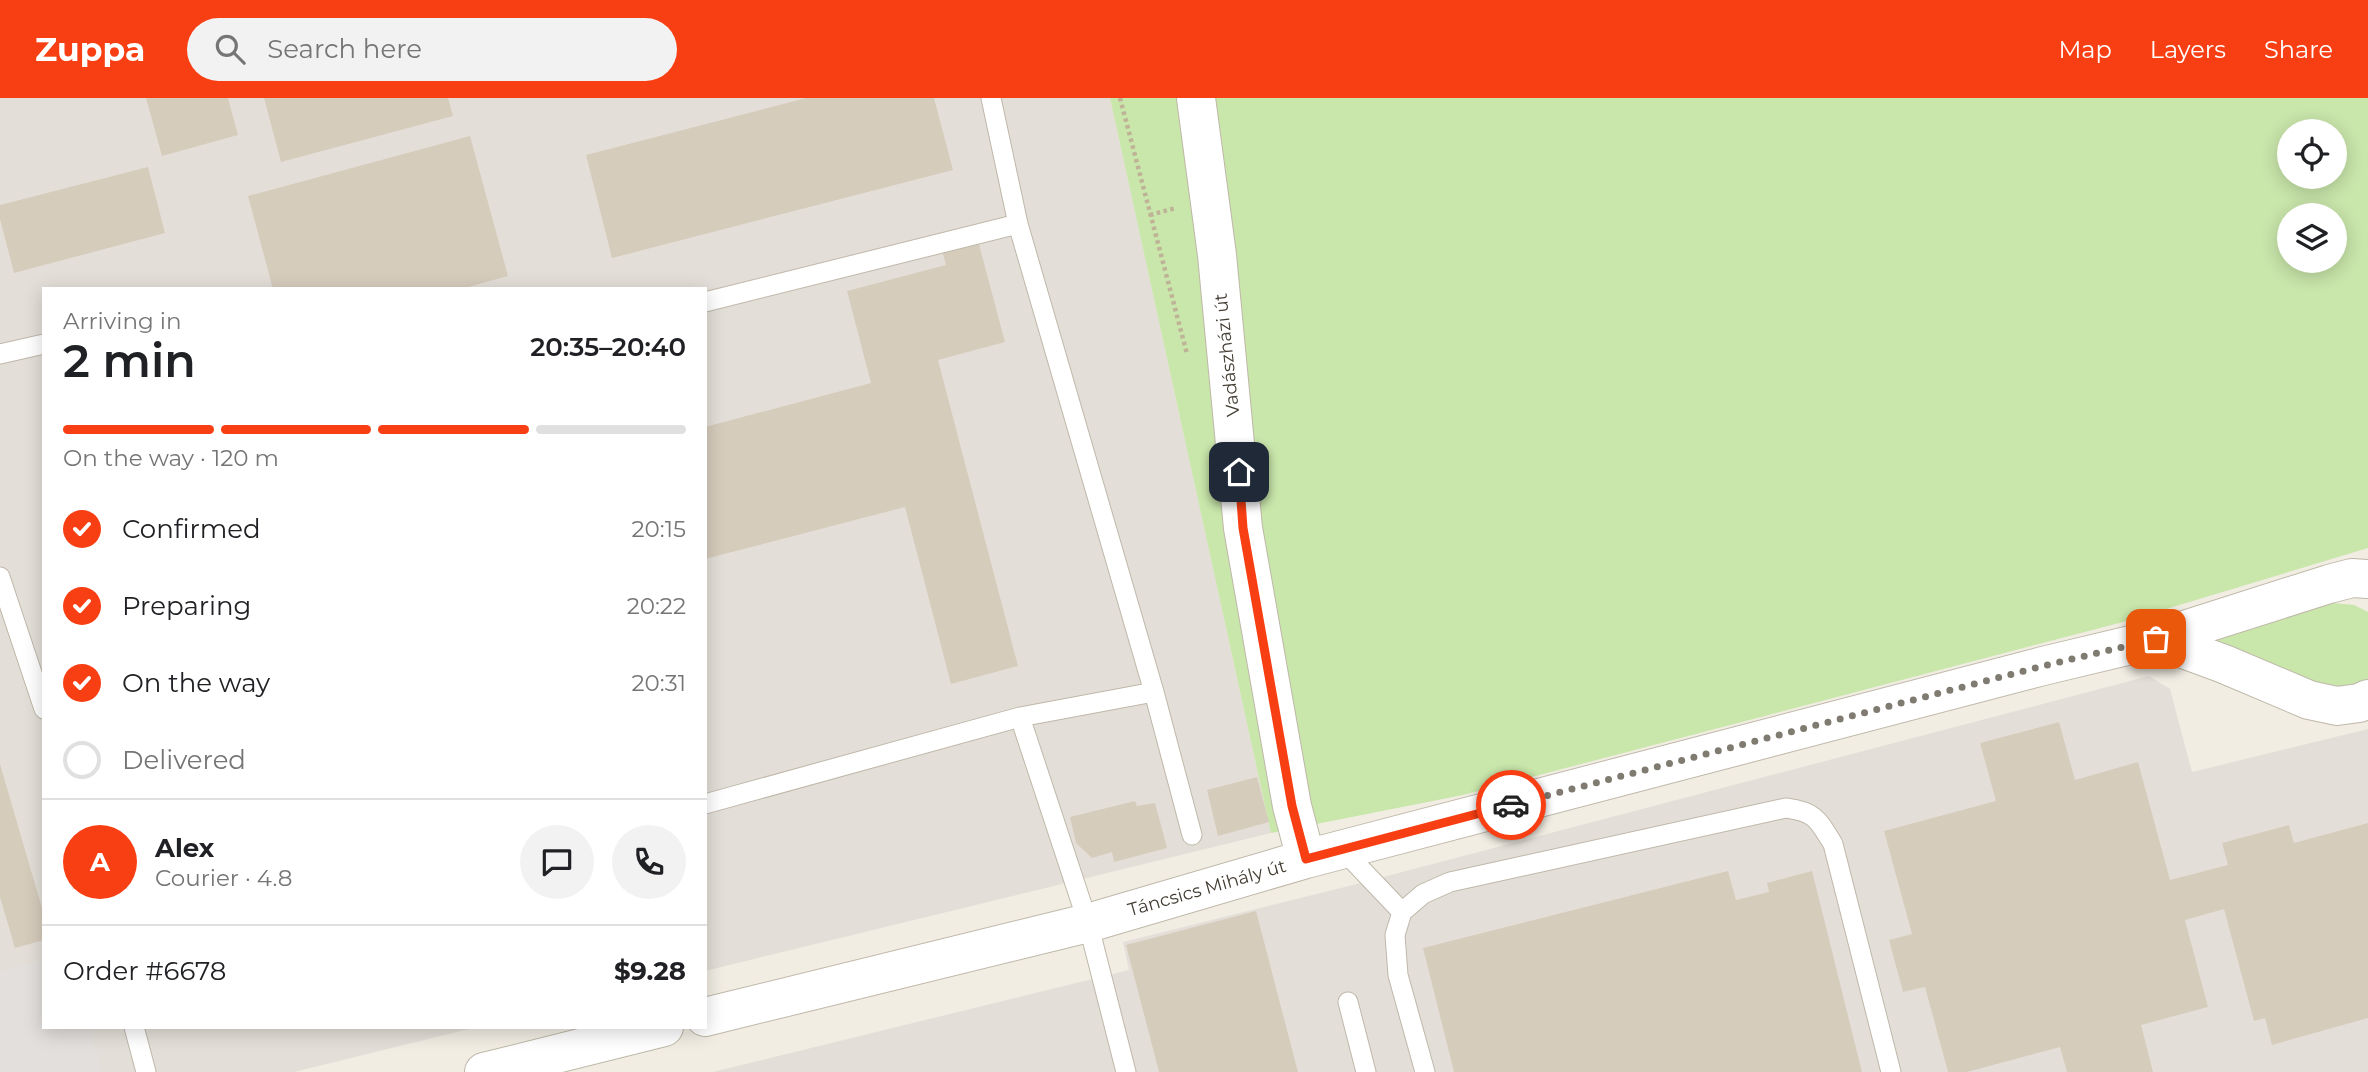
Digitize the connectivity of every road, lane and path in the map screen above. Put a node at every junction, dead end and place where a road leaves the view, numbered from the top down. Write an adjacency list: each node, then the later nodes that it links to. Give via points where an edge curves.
1 (991, 98): 5 (lane)
2 (1120, 98): 4 (path)
3 (1196, 98): 19 (street, Vadászházi út, via 1217,255 1243,528 1292,806)
4 (1150, 215)
5 (1017, 224): 6 (lane); 12 (lane)
6 (707, 302)
7 (42, 344): 8 (lane)
8 (0, 354)
9 (0, 577): 14 (lane)
10 (2368, 579): 11 (street, Táncsics Mihály út, via 2329,584)
11 (2156, 639): 13 (street, via 2309,700 2337,706); 18 (street, Táncsics Mihály út)
12 (1154, 692): 15 (lane); 17 (lane)
13 (2368, 699)
14 (42, 703)
15 (1020, 717): 16 (lane); 21 (lane)
16 (707, 803)
17 (1192, 835)
18 (1342, 849): 19 (street, Táncsics Mihály út); 20 (lane)
19 (1306, 859): 21 (street, Táncsics Mihály út)
20 (1402, 912): 30 (lane, via 1395,935 1398,975); 31 (lane, via 1423,894 1450,882 1786,808 1805,810 1833,844)
21 (1088, 922): 23 (street, Táncsics Mihály út); 28 (lane)
22 (1348, 1002): 29 (lane)
23 (707, 1017)
24 (135, 1029): 26 (lane)
25 (656, 1029): 27 (street)
26 (146, 1072)
27 (484, 1072)
28 (1126, 1072)
29 (1366, 1072)
30 (1425, 1072)
31 (1891, 1072)

